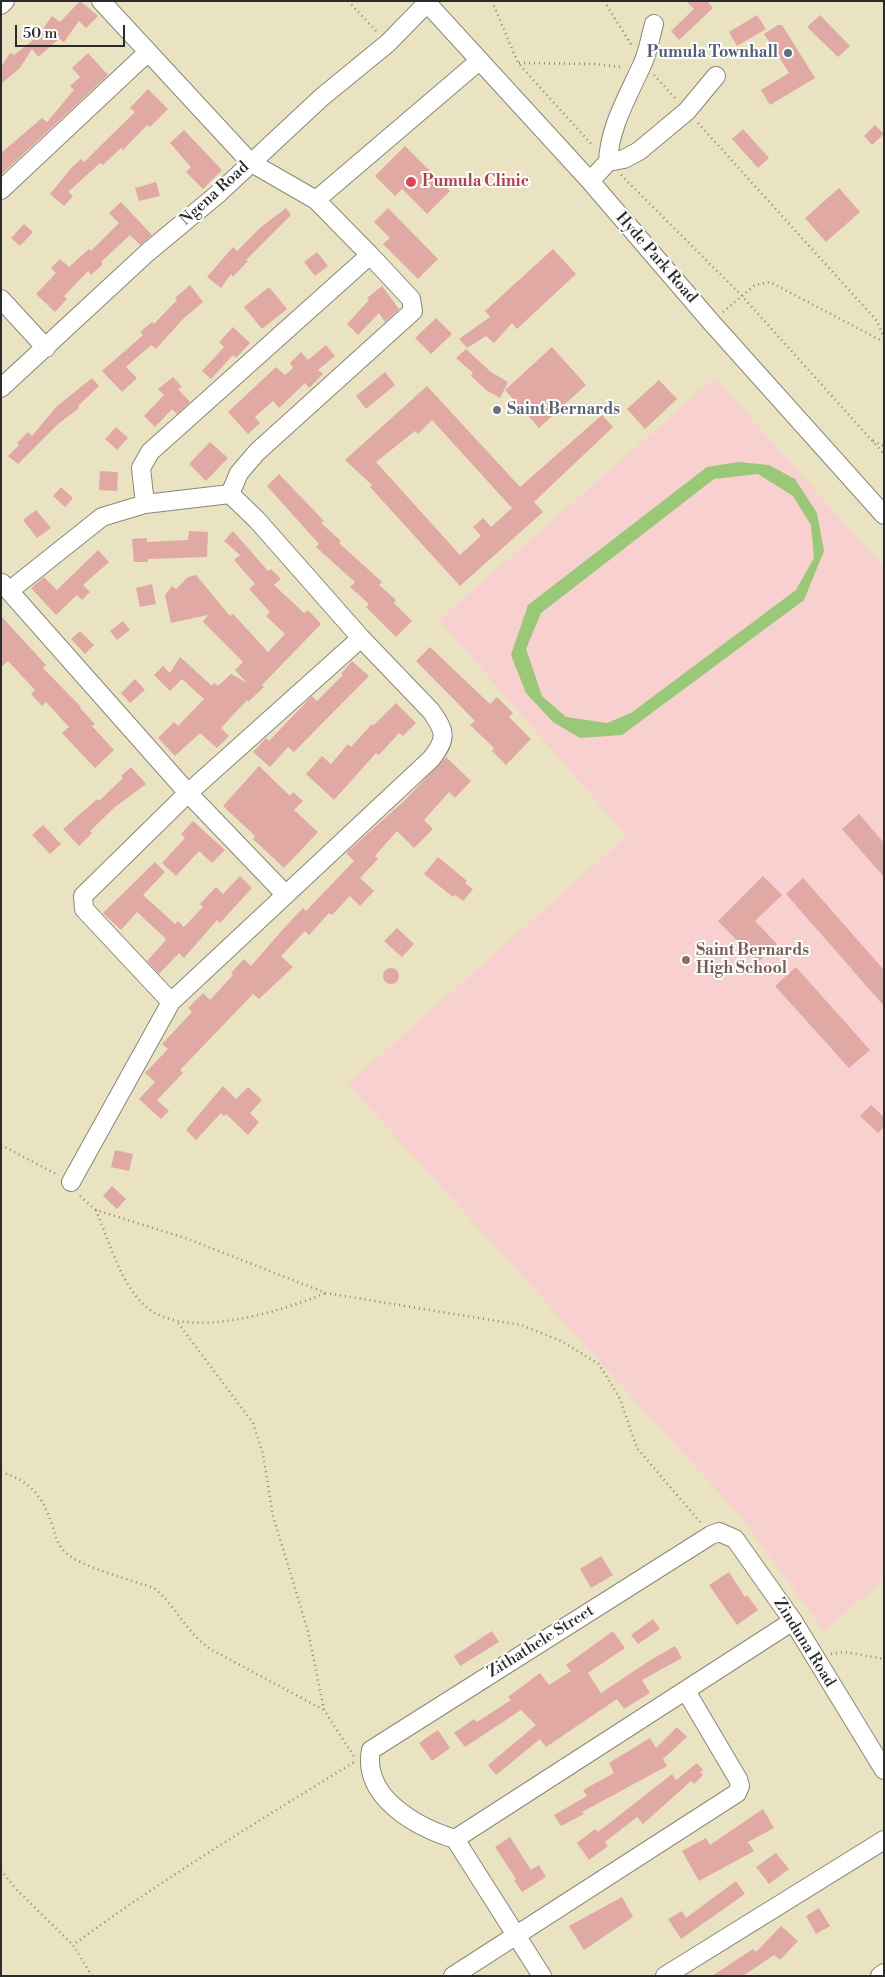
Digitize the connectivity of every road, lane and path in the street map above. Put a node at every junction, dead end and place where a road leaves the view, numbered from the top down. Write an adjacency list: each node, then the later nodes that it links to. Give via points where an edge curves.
1 (6, 1): 7 (street)
2 (101, 1): 10 (street)
3 (348, 1): 9 (path)
4 (492, 1): 12 (path)
5 (604, 1): 13 (path)
6 (428, 2): 9 (street, Ngena Road); 11 (street, Hyde Park Road)
7 (1, 5)
8 (654, 24): 13 (street)
9 (388, 44): 16 (street, Ngena Road, via 322,97)
10 (148, 53): 16 (street); 19 (street)
11 (478, 62): 18 (street, Hyde Park Road); 20 (street)
12 (518, 63): 13 (path, via 615,65); 17 (path)
13 (640, 69): 15 (path); 17 (street, via 613,130)
14 (716, 76): 15 (street)
15 (687, 111): 17 (street, via 639,151 624,159); 25 (path, via 877,321)
16 (250, 162): 20 (street); 27 (street, Ngena Road)
17 (608, 162): 18 (street); 22 (path)
18 (590, 181): 24 (street, Hyde Park Road)
19 (1, 190)
20 (316, 200): 21 (street)
21 (370, 255): 32 (street, via 411,299 413,311 257,452 239,473); 33 (street, via 150,452 141,468)
22 (742, 296): 24 (path); 26 (path, via 755,285 770,282); 29 (path)
23 (1, 299): 27 (street)
24 (711, 322): 34 (street, Hyde Park Road)
25 (884, 338)
26 (884, 342)
27 (46, 348): 28 (street, Ngena Road)
28 (1, 388)
29 (872, 440): 30 (path); 31 (path)
30 (884, 446)
31 (884, 454)
32 (230, 494): 33 (street); 36 (street)
33 (145, 504): 35 (street, via 102,517)
34 (884, 515)
35 (5, 587): 37 (street)
36 (361, 638): 37 (street); 38 (street, via 431,711 442,728 442,746)
37 (188, 793): 38 (street); 39 (street, via 88,889 82,902 84,909)
38 (285, 894): 39 (street)
39 (171, 1002): 41 (street)
40 (1, 1145): 41 (path)
41 (71, 1182): 42 (path, via 78,1194)
42 (96, 1210): 43 (path, via 188,1240); 44 (path, via 119,1266 143,1305 158,1316)
43 (326, 1293): 44 (path, via 267,1313 195,1324); 46 (path, via 521,1325 561,1340 599,1364 620,1399 637,1448)
44 (178, 1322): 51 (path, via 253,1423 263,1454 274,1516 308,1631)
45 (1, 1472): 51 (path, via 17,1477 35,1490 66,1554 154,1588 164,1596 194,1638)
46 (711, 1535): 47 (street, Zinduna Road, via 719,1532 734,1539); 53 (street, Zithathele Street, via 371,1750 371,1773 384,1798 439,1834)
47 (793, 1621): 48 (street, Zinduna Road); 50 (street)
48 (812, 1657): 49 (path, via 845,1652); 52 (street, Zinduna Road)
49 (884, 1659)
50 (686, 1691): 53 (street); 56 (street, via 738,1779 740,1786 736,1792)
51 (324, 1710): 57 (path, via 356,1760 217,1846)
52 (884, 1770)
53 (455, 1839): 56 (street)
54 (884, 1840): 62 (street)
55 (1, 1870): 57 (path)
56 (517, 1936): 60 (street); 61 (street)
57 (73, 1945): 59 (path)
58 (884, 1973): 63 (street)
59 (92, 1976)
60 (453, 1976)
61 (542, 1976)
62 (665, 1976)
63 (880, 1976)

